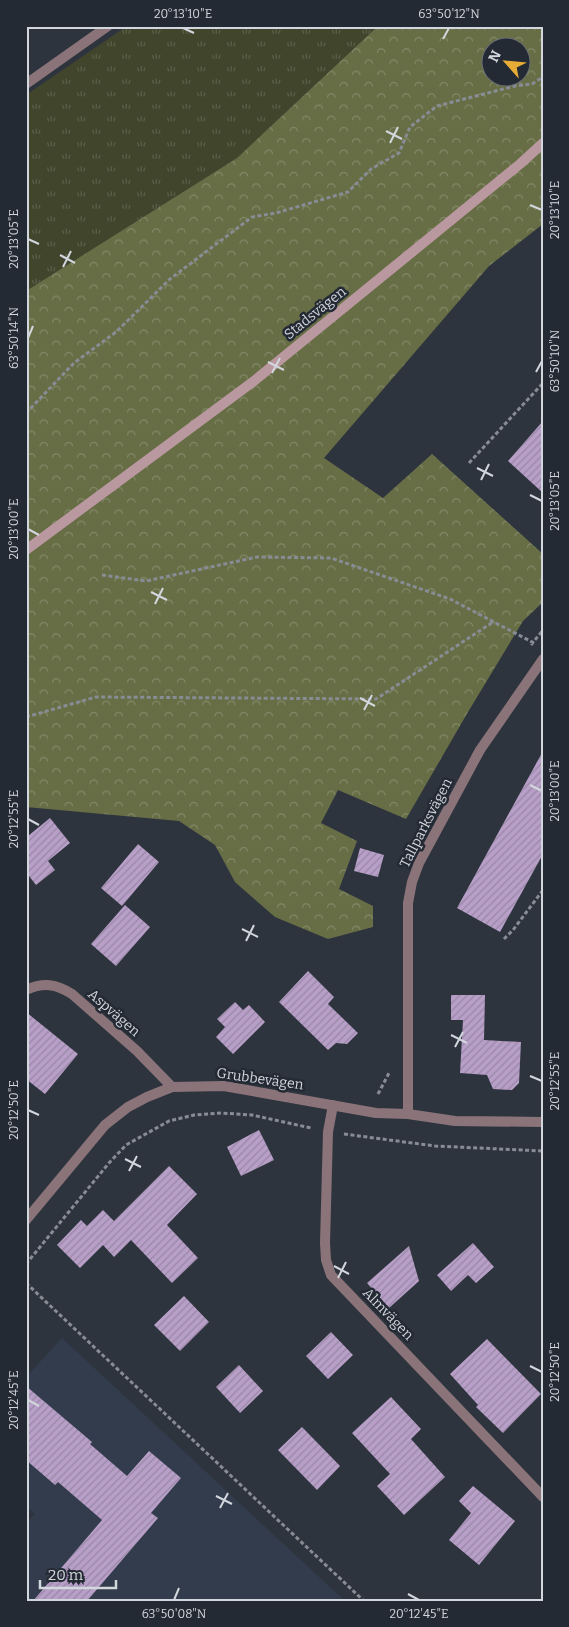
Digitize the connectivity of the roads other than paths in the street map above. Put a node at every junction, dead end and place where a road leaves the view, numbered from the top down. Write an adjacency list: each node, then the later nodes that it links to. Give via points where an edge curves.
1 (108, 26): 2 (street)
2 (26, 84)
3 (543, 142): 4 (main road, Stadsvägen, via 254,381)
4 (26, 550)
5 (543, 659): 9 (street, Tallparksvägen, via 480,750 412,882 408,903)
6 (26, 990): 7 (street, Aspvägen, via 36,985 51,984 72,994 137,1051)
7 (172, 1088): 8 (street, Grubbevägen, via 224,1086); 11 (street, Grubbevägen, via 128,1107 105,1125)
8 (333, 1105): 9 (street, Grubbevägen, via 376,1113); 12 (street, Almvägen, via 328,1132 326,1260 331,1275)
9 (408, 1114): 10 (street, Grubbevägen, via 455,1121)
10 (543, 1122)
11 (26, 1220)
12 (543, 1497)

